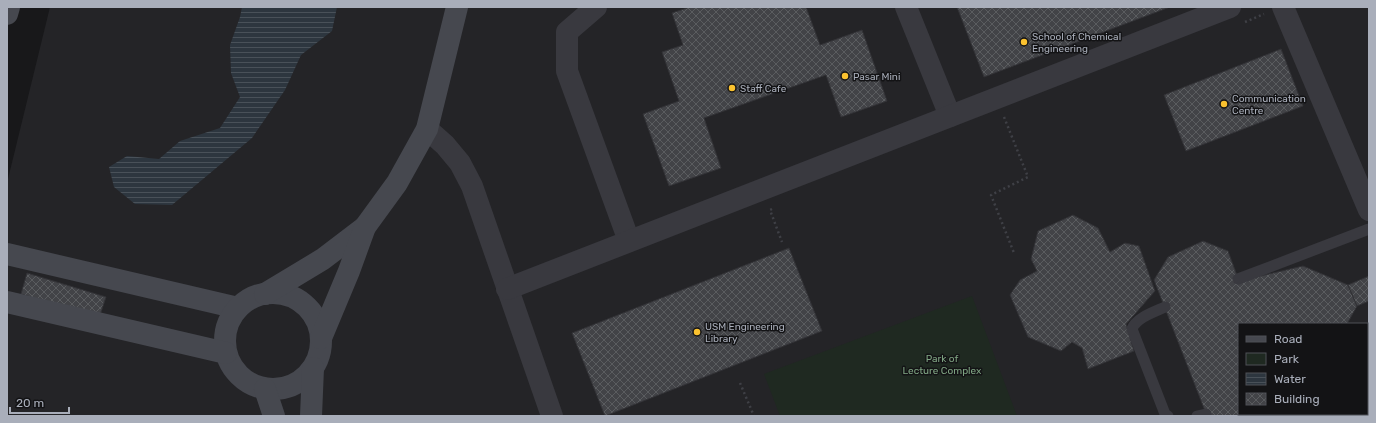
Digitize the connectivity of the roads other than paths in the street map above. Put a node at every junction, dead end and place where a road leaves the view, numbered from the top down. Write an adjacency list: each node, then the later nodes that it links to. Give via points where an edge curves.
1 (9, 7): 7 (street)
2 (457, 7): 9 (street)
3 (596, 7): 13 (street, via 567,32 567,72)
4 (906, 7): 8 (street)
5 (1230, 7): 8 (street)
6 (1283, 7): 10 (street)
7 (7, 14)
8 (950, 116): 13 (street)
9 (426, 129): 11 (street, via 397,182); 16 (street, via 445,145 460,163 472,186)
10 (1369, 210)
11 (365, 227): 17 (street, via 323,259); 21 (street)
12 (1369, 229): 15 (lane)
13 (629, 241): 16 (street)
14 (7, 254): 20 (street)
15 (1238, 279)
16 (507, 289): 27 (street)
17 (265, 294): 20 (street, via 250,299); 21 (street, via 281,294 302,304 317,322)
18 (7, 302): 22 (street)
19 (1165, 307): 28 (lane, via 1134,324 1132,330)
20 (238, 308): 22 (street, via 229,322 225,337)
21 (321, 338): 23 (street, via 320,354)
22 (226, 353): 24 (street, via 240,376)
23 (313, 368): 24 (street, via 292,386); 26 (street)
24 (265, 389): 25 (street)
25 (274, 416)
26 (312, 416)
27 (552, 416)
28 (1168, 416)

